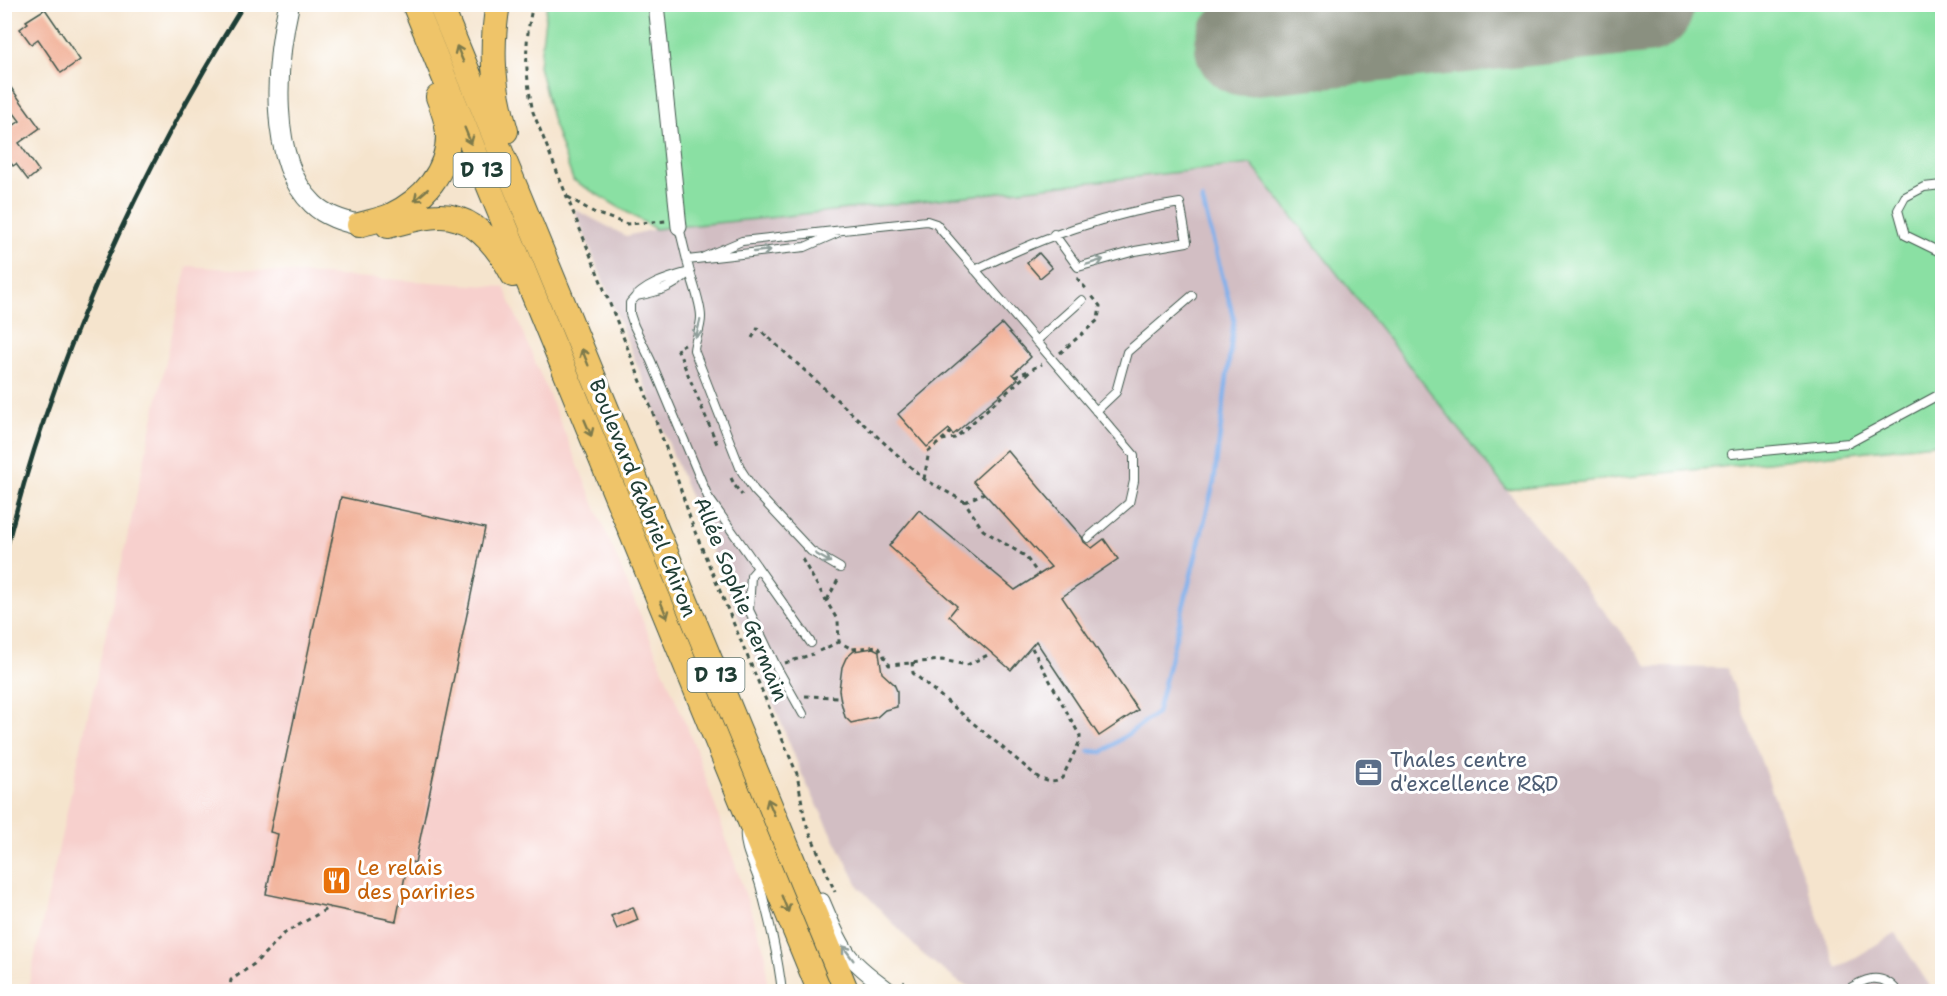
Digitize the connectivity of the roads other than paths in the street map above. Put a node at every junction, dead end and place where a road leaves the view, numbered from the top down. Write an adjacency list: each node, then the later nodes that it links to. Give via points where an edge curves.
1 (289, 4): 10 (street, via 280,102 289,168 314,206 338,220)
2 (404, 4): 10 (main road, one-way to 10, via 440,100 448,132 445,155 430,187 410,205 388,217)
3 (414, 4): 20 (main road, Boulevard Gabriel Chiron / D 13, one-way to 20)
4 (440, 4): 8 (main road, Boulevard Gabriel Chiron / D 13, one-way to 4)
5 (498, 4): 8 (main road, via 494,30 495,85 525,187)
6 (656, 4): 9 (street)
7 (1942, 185): 13 (lane, via 1924,187 1905,197 1898,210 1905,235)
8 (524, 205): 31 (main road, Boulevard Gabriel Chiron / D 13, one-way to 8)
9 (679, 223): 15 (lane)
10 (359, 225): 20 (main road, via 389,226 441,216 475,228 488,237 504,258 530,310)
11 (843, 230): 14 (lane, via 742,241); 14 (lane, one-way to 11, via 805,247); 16 (lane, via 927,220 936,224)
12 (1054, 234): 12 (lane, one-way to 12, via 1078,267 1187,242 1180,203 1141,209); 16 (lane)
13 (1942, 253)
14 (704, 257): 15 (lane)
15 (687, 260): 17 (lane)
16 (975, 270): 21 (lane)
17 (689, 272): 26 (lane, via 678,283 636,296 630,303 630,314 708,497); 27 (lane, one-way to 27, via 701,314 694,350 741,470 811,551)
18 (1192, 296): 23 (lane, via 1127,352 1116,392)
19 (1082, 300): 21 (lane)
20 (550, 335): 30 (main road, Boulevard Gabriel Chiron / D 13, one-way to 30)
21 (1036, 341): 23 (lane)
22 (1942, 393): 24 (lane, via 1849,443)
23 (1096, 411): 25 (lane, via 1134,455 1134,481 1129,503)
24 (1732, 454)
25 (1088, 538)
26 (758, 568): 28 (lane); 29 (lane, via 751,576 749,610)
27 (840, 568)
28 (811, 643)
29 (803, 714)
30 (747, 811): 33 (lane, via 744,840 759,882); 34 (main road, Boulevard Gabriel Chiron / D 13, one-way to 34)
31 (794, 861): 32 (street, one-way to 31, via 860,967 849,955 812,881); 35 (main road, Boulevard Gabriel Chiron / D 13)
32 (895, 985)
33 (782, 992)
34 (820, 992)
35 (847, 992)
36 (1844, 992): 37 (lane, via 1865,979 1881,978)
37 (1898, 992)

